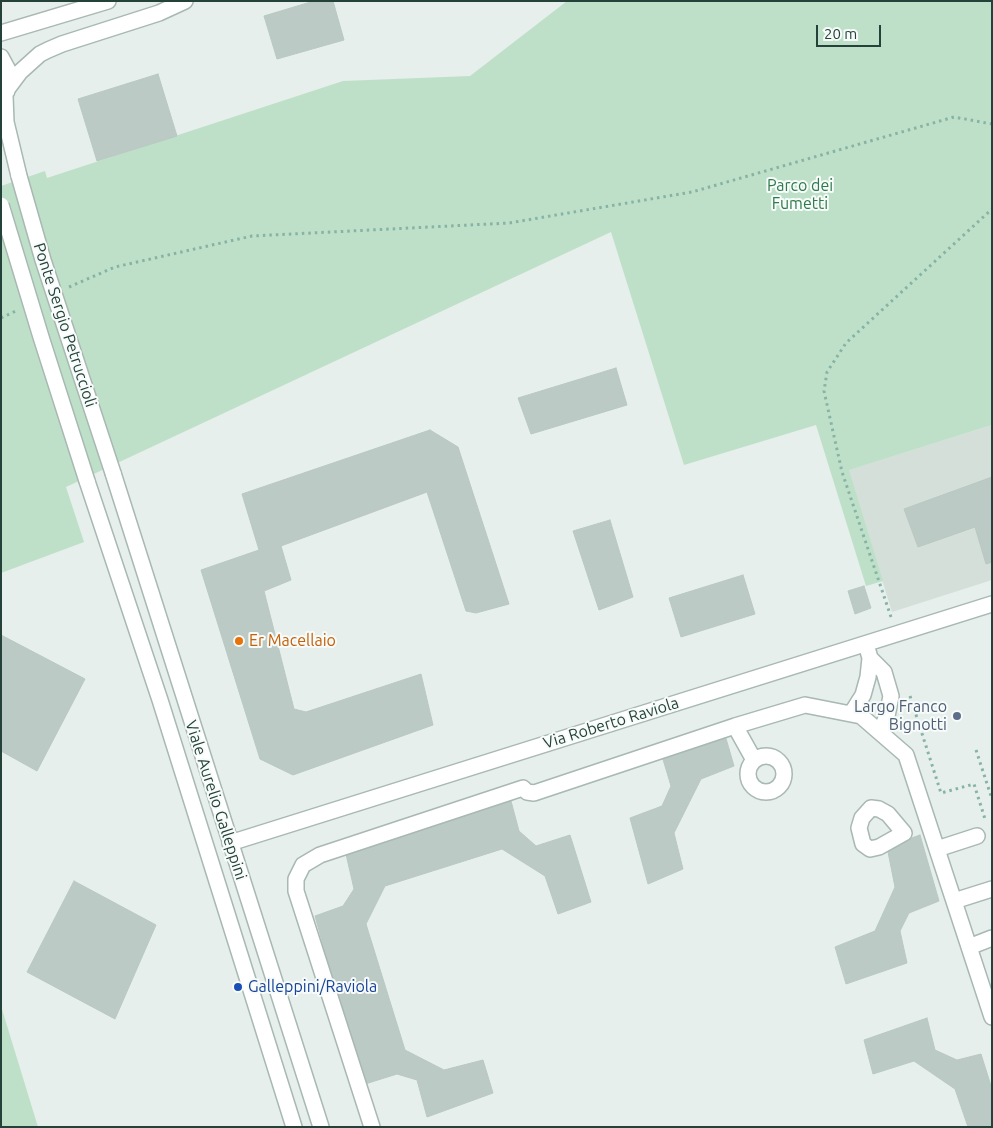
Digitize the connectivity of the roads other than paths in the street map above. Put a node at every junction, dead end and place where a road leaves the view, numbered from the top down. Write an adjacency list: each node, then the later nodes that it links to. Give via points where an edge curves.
1 (108, 1): 3 (street)
2 (185, 1): 5 (street, via 40,54 20,72)
3 (1, 33)
4 (1, 57): 5 (street, via 8,70)
5 (5, 95): 7 (street, Ponte Sergio Petruccioli, bridge, via 6,122 19,176)
6 (1, 205): 8 (street, Ponte Sergio Petruccioli, bridge)
7 (113, 473): 18 (street, Viale Aurelio Galleppini)
8 (87, 481): 26 (street, Viale Aurelio Galleppini)
9 (992, 604): 10 (street, Via Roberto Raviola, via 896,635)
10 (868, 651): 11 (street, via 868,677 863,695); 13 (street, via 884,672 891,696); 18 (street, Via Roberto Raviola, via 741,682)
11 (851, 714): 12 (street, via 805,705); 13 (street, via 861,716)
12 (735, 726): 14 (street); 28 (street, via 534,793 523,788 320,855 303,865 296,879 296,891)
13 (880, 732): 15 (street, via 906,754)
14 (754, 760)
15 (930, 828): 16 (street); 19 (street)
16 (904, 833)
17 (977, 836): 19 (street)
18 (230, 843): 27 (street, Viale Aurelio Galleppini)
19 (937, 849): 21 (street)
20 (992, 889): 21 (street)
21 (954, 901): 23 (street)
22 (992, 938): 23 (street)
23 (969, 947): 24 (street)
24 (988, 995): 25 (street)
25 (992, 1017)
26 (294, 1127)
27 (321, 1127)
28 (372, 1127)

